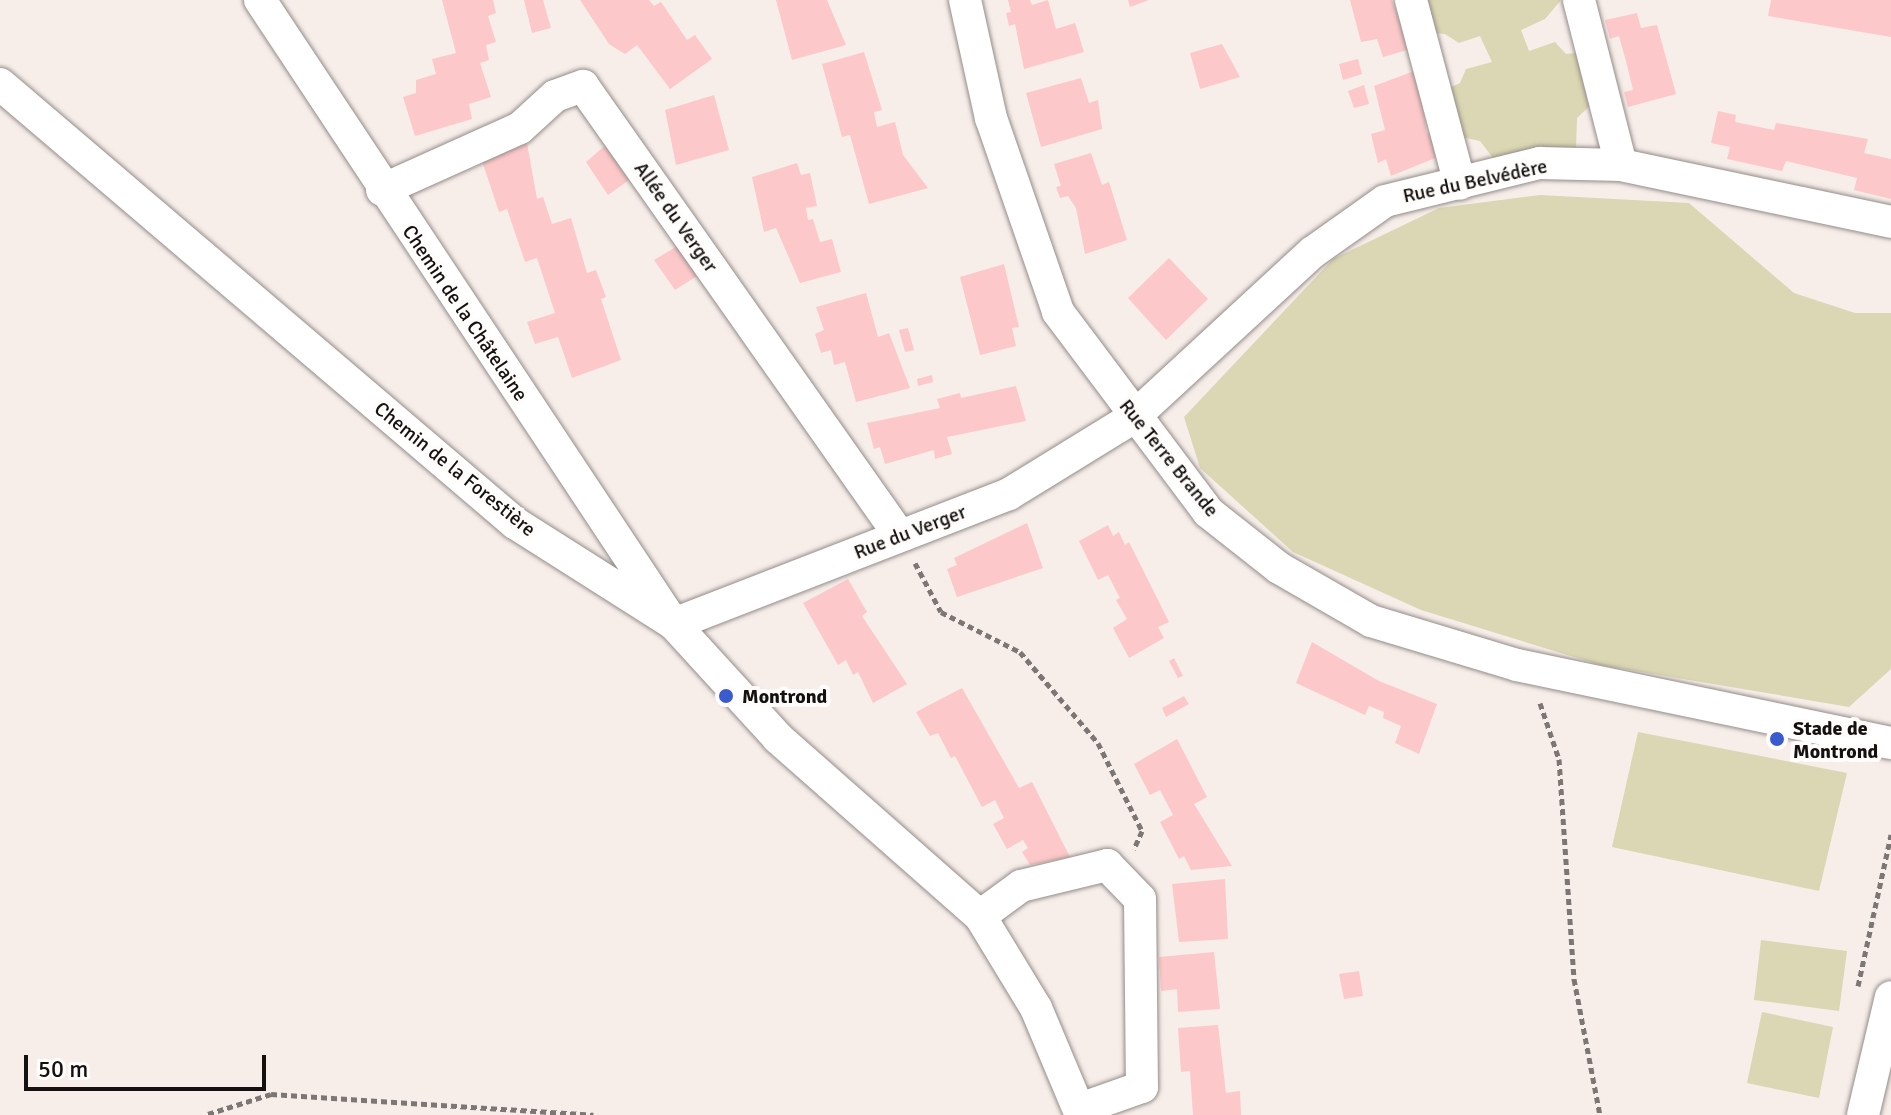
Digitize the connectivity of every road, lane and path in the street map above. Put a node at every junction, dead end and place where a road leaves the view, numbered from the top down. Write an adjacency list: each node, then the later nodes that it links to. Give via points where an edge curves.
1 (260, 0): 8 (street, Chemin de la Châtelaine)
2 (965, 0): 10 (street, Rue Terre Brande, via 991,118 1058,312)
3 (1411, 0): 7 (street)
4 (1579, 0): 6 (street)
5 (0, 84): 12 (street, Chemin de la Forestière, via 515,523)
6 (1621, 165): 7 (street, Rue du Belvédère, via 1540,163); 9 (street, Rue du Belvédère)
7 (1460, 184): 10 (street, Rue du Belvédère, via 1385,201 1313,252)
8 (382, 190): 11 (street, Allée du Verger, via 520,128 555,96 583,86); 12 (street, Chemin de la Châtelaine)
9 (1891, 222)
10 (1134, 417): 11 (street, Rue du Verger, via 1009,494); 13 (street, Rue Terre Brande, via 1208,512 1279,568 1371,621)
11 (900, 536): 12 (street, Rue du Verger); 16 (path, via 941,612 1020,652 1098,743 1142,831)
12 (674, 624): 17 (street, Chemin de la Forestière, via 778,738)
13 (1517, 665): 14 (street, Rue Terre Brande); 23 (path, via 1546,714 1559,759 1574,979)
14 (1891, 743)
15 (1891, 835): 18 (path)
16 (1120, 879): 17 (street, via 1107,865 1021,886); 20 (street, Chemin de la Forestière, via 1140,899 1142,1087)
17 (980, 916): 20 (street, Chemin de la Forestière, via 1036,1008)
18 (1857, 990)
19 (1891, 997): 24 (street)
20 (1080, 1112)
21 (208, 1114): 22 (path, via 271,1094)
22 (593, 1115)
23 (1600, 1115)
24 (1863, 1115)

